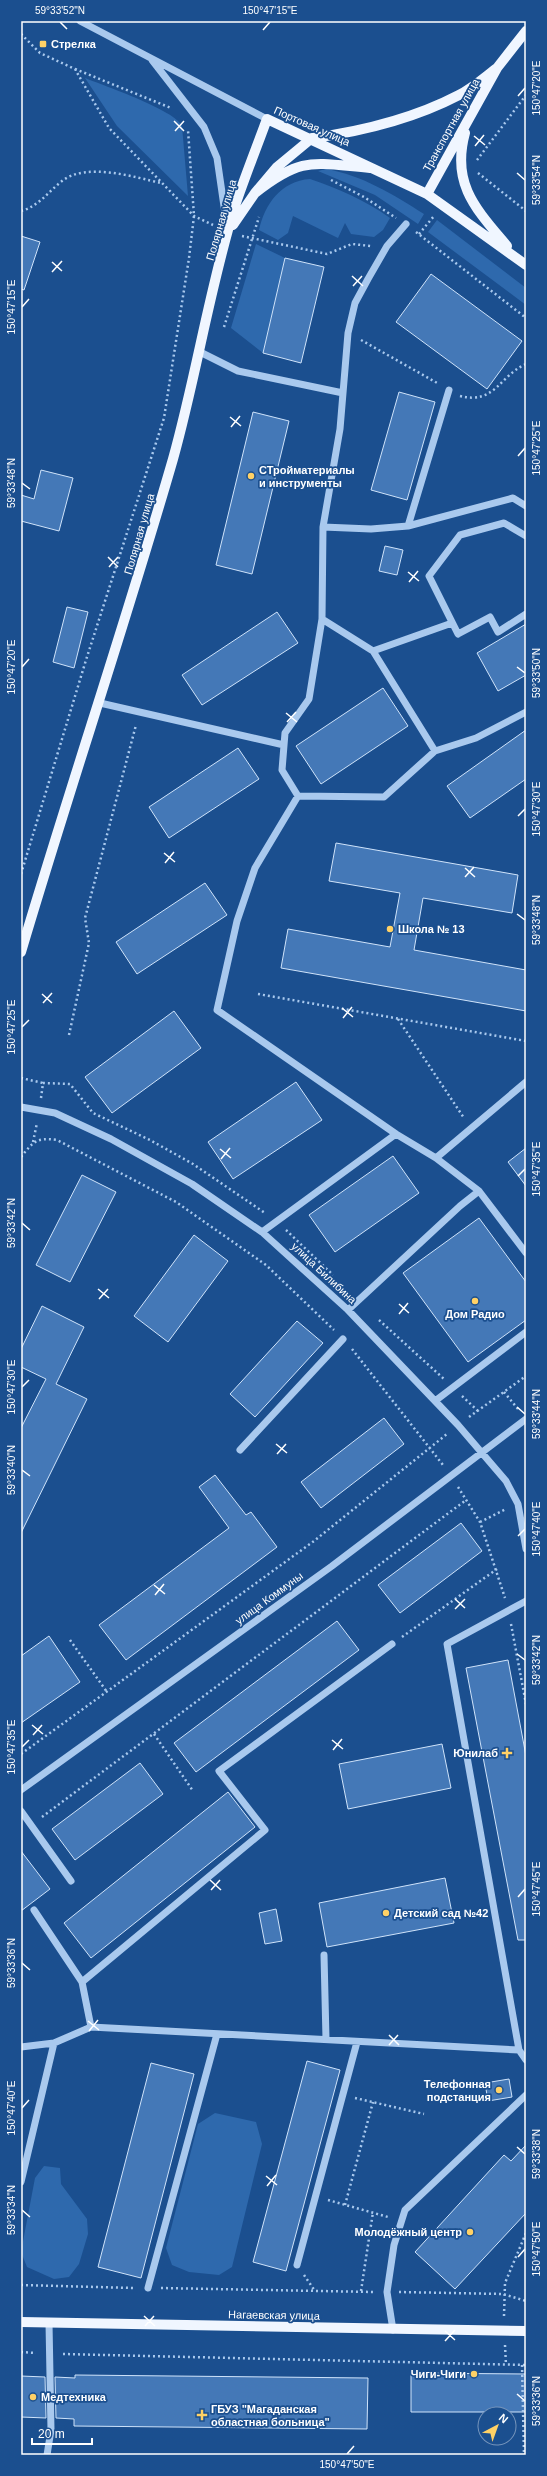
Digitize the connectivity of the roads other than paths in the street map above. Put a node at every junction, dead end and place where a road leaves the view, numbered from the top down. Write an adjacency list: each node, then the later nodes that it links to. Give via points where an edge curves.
1 (80, 21): 3 (street, Портовая улица)
2 (526, 31): 4 (main road, Транспортная улица)
3 (151, 58): 6 (street, Портовая улица); 12 (street, via 204,127 217,158)
4 (497, 68): 5 (main road, Транспортная улица); 7 (main road, Транспортная улица, via 460,94 409,117 356,132)
5 (469, 118): 10 (main road, Транспортная улица); 13 (main road, via 460,155 464,185 484,220)
6 (267, 119): 7 (main road, Портовая улица); 12 (main road, Полярная улица)
7 (312, 138): 8 (main road, Портовая улица); 9 (main road, via 277,167)
8 (378, 169): 9 (main road, via 320,163 304,164 287,170); 10 (main road, Портовая улица)
9 (255, 194): 12 (main road)
10 (427, 194): 13 (main road, Портовая улица)
11 (406, 224): 16 (street, via 387,246 355,303 348,333)
12 (228, 232): 14 (main road, Полярная улица)
13 (523, 263)
14 (198, 351): 16 (street, via 238,371); 25 (main road, Полярная улица, via 180,436)
15 (449, 390): 18 (street)
16 (343, 393): 19 (street, via 340,429)
17 (526, 506): 18 (street, via 513,498)
18 (408, 526): 19 (street, via 371,529)
19 (323, 527): 22 (street)
20 (526, 536): 23 (street, via 504,524 460,535 429,576)
21 (526, 614): 23 (street, via 498,632 490,617 458,634)
22 (322, 619): 24 (street); 27 (street, via 309,699 285,733)
23 (452, 623): 24 (street)
24 (373, 651): 28 (street)
25 (100, 703): 27 (street); 30 (main road, Полярная улица, via 58,827)
26 (526, 712): 28 (street, via 476,738)
27 (284, 745): 29 (street, via 282,770)
28 (435, 751): 29 (street, via 384,797)
29 (298, 796): 33 (street, via 254,868 237,921 217,1010)
30 (21, 952)
31 (526, 1082): 34 (street)
32 (21, 1107): 36 (street, улица Билибина, via 55,1113 111,1139 192,1184)
33 (396, 1134): 34 (street); 36 (street)
34 (436, 1158): 35 (street)
35 (479, 1191): 37 (street); 38 (street)
36 (262, 1232): 38 (street, улица Билибина)
37 (526, 1253)
38 (348, 1310): 41 (street, улица Билибина)
39 (526, 1332): 41 (street)
40 (343, 1339): 43 (street)
41 (435, 1401): 44 (street, улица Билибина)
42 (526, 1419): 44 (street, улица Коммуны)
43 (240, 1450)
44 (482, 1452): 45 (street, улица Билибина, via 511,1488 518,1504); 48 (street, улица Коммуны, via 332,1566)
45 (526, 1549)
46 (526, 1601): 60 (street, via 446,1644)
47 (392, 1644): 53 (street, via 219,1771 265,1830)
48 (21, 1790)
49 (21, 1811): 50 (street)
50 (71, 1881)
51 (34, 1910): 53 (street)
52 (324, 1955): 56 (street)
53 (82, 1982): 54 (street)
54 (91, 2027): 55 (street); 58 (street)
55 (217, 2034): 56 (street); 65 (street)
56 (326, 2039): 57 (street)
57 (357, 2042): 60 (street); 64 (street)
58 (54, 2043): 59 (street); 63 (street)
59 (21, 2047)
60 (519, 2050): 61 (street)
61 (526, 2060)
62 (526, 2095): 68 (street, via 405,2210 394,2245 387,2292)
63 (21, 2182)
64 (297, 2265)
65 (148, 2288)
66 (21, 2322): 67 (main road, Нагаевская улица)
67 (49, 2323): 68 (main road, Нагаевская улица); 70 (street, via 51,2430)
68 (393, 2330): 69 (main road, Нагаевская улица)
69 (526, 2331)
70 (47, 2455)

